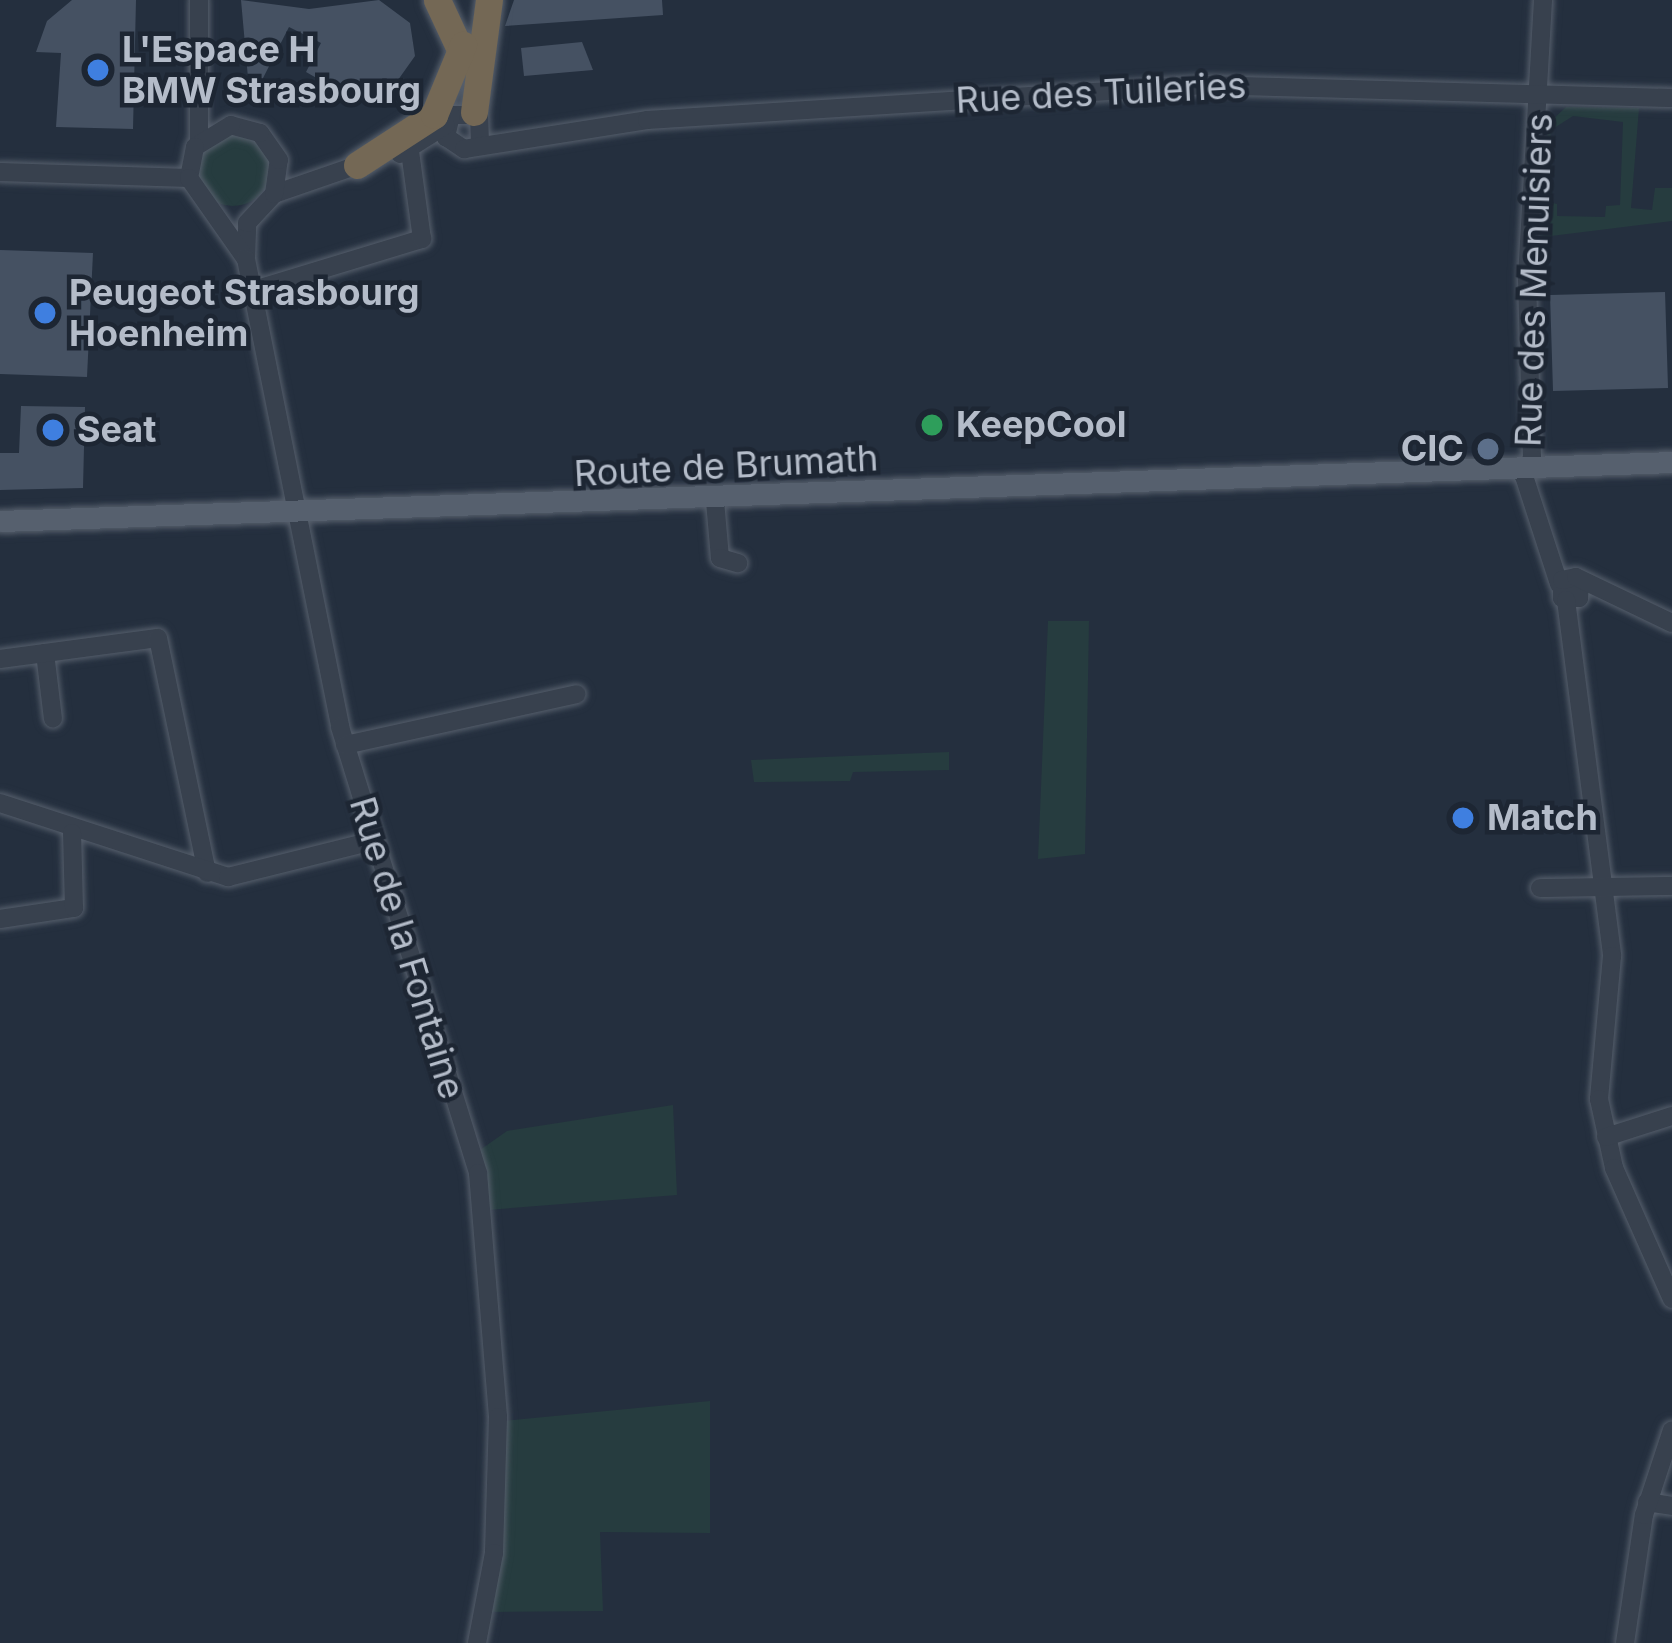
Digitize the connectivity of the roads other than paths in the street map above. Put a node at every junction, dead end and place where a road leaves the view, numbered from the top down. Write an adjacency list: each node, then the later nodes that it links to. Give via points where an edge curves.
1 (199, 0): 6 (street)
2 (437, 0): 5 (highway)
3 (489, 0): 9 (highway)
4 (1543, 0): 7 (street, Rue des Menuisiers)
5 (463, 45): 9 (highway); 17 (highway, via 434,115)
6 (204, 89): 10 (street); 12 (street)
7 (1540, 93): 8 (street, Rue des Tuileries); 11 (street, Rue des Tuileries, via 1205,85 836,106); 27 (street, Rue des Menuisiers)
8 (1672, 98)
9 (465, 117): 11 (street, Rue des Tuileries); 13 (street); 14 (street); 15 (street, Rue des Tuileries)
10 (235, 125): 12 (street); 16 (street, via 260,133)
11 (532, 136): 13 (street, Rue des Tuileries)
12 (199, 142): 20 (street)
13 (480, 143): 14 (street, Rue des Tuileries)
14 (453, 146): 15 (street, Rue des Tuileries)
15 (416, 148): 17 (street, Rue des Tuileries); 25 (street, via 422,239)
16 (279, 160): 19 (street); 21 (street)
17 (357, 165): 19 (street, Rue des Tuileries)
18 (0, 172): 20 (street)
19 (313, 177): 21 (street, Rue des Tuileries)
20 (188, 178): 23 (street, Rue de la Fontaine)
21 (274, 194): 22 (street)
22 (258, 210): 23 (street); 24 (street, Rue de la Fontaine)
23 (217, 214): 24 (street, Rue de la Fontaine)
24 (246, 259): 25 (street, Rue de la Fontaine)
25 (254, 290): 29 (street, Rue de la Fontaine)
26 (1672, 462): 27 (main road, Route de Brumath)
27 (1528, 467): 28 (main road, Route de Brumath); 32 (street, Rue des Menuisiers, via 1547,544)
28 (715, 501): 29 (main road, Route de Brumath); 31 (street, via 720,558)
29 (296, 506): 30 (main road, Route de Brumath); 38 (street, Rue de la Fontaine)
30 (0, 521)
31 (738, 563)
32 (1574, 589): 33 (street, via 1609,592); 44 (street)
33 (1672, 623)
34 (45, 653): 35 (street); 37 (street); 42 (street, via 158,638)
35 (0, 659)
36 (576, 694): 38 (street)
37 (53, 719)
38 (345, 745): 41 (street, Rue de la Fontaine)
39 (0, 803): 40 (street)
40 (72, 833): 42 (street); 46 (street, via 81,898 74,908)
41 (372, 841): 42 (street, via 263,874); 53 (street, Rue de la Fontaine, via 478,1173 498,1438 494,1553)
42 (207, 874)
43 (1672, 886): 44 (street)
44 (1607, 887): 45 (street); 48 (street, via 1612,956 1598,1061)
45 (1540, 888)
46 (0, 919)
47 (1672, 1116): 48 (street)
48 (1606, 1137): 49 (street)
49 (1672, 1299)
50 (1672, 1430): 51 (street)
51 (1647, 1502): 52 (street); 54 (street)
52 (1672, 1506)
53 (477, 1643)
54 (1625, 1643)

